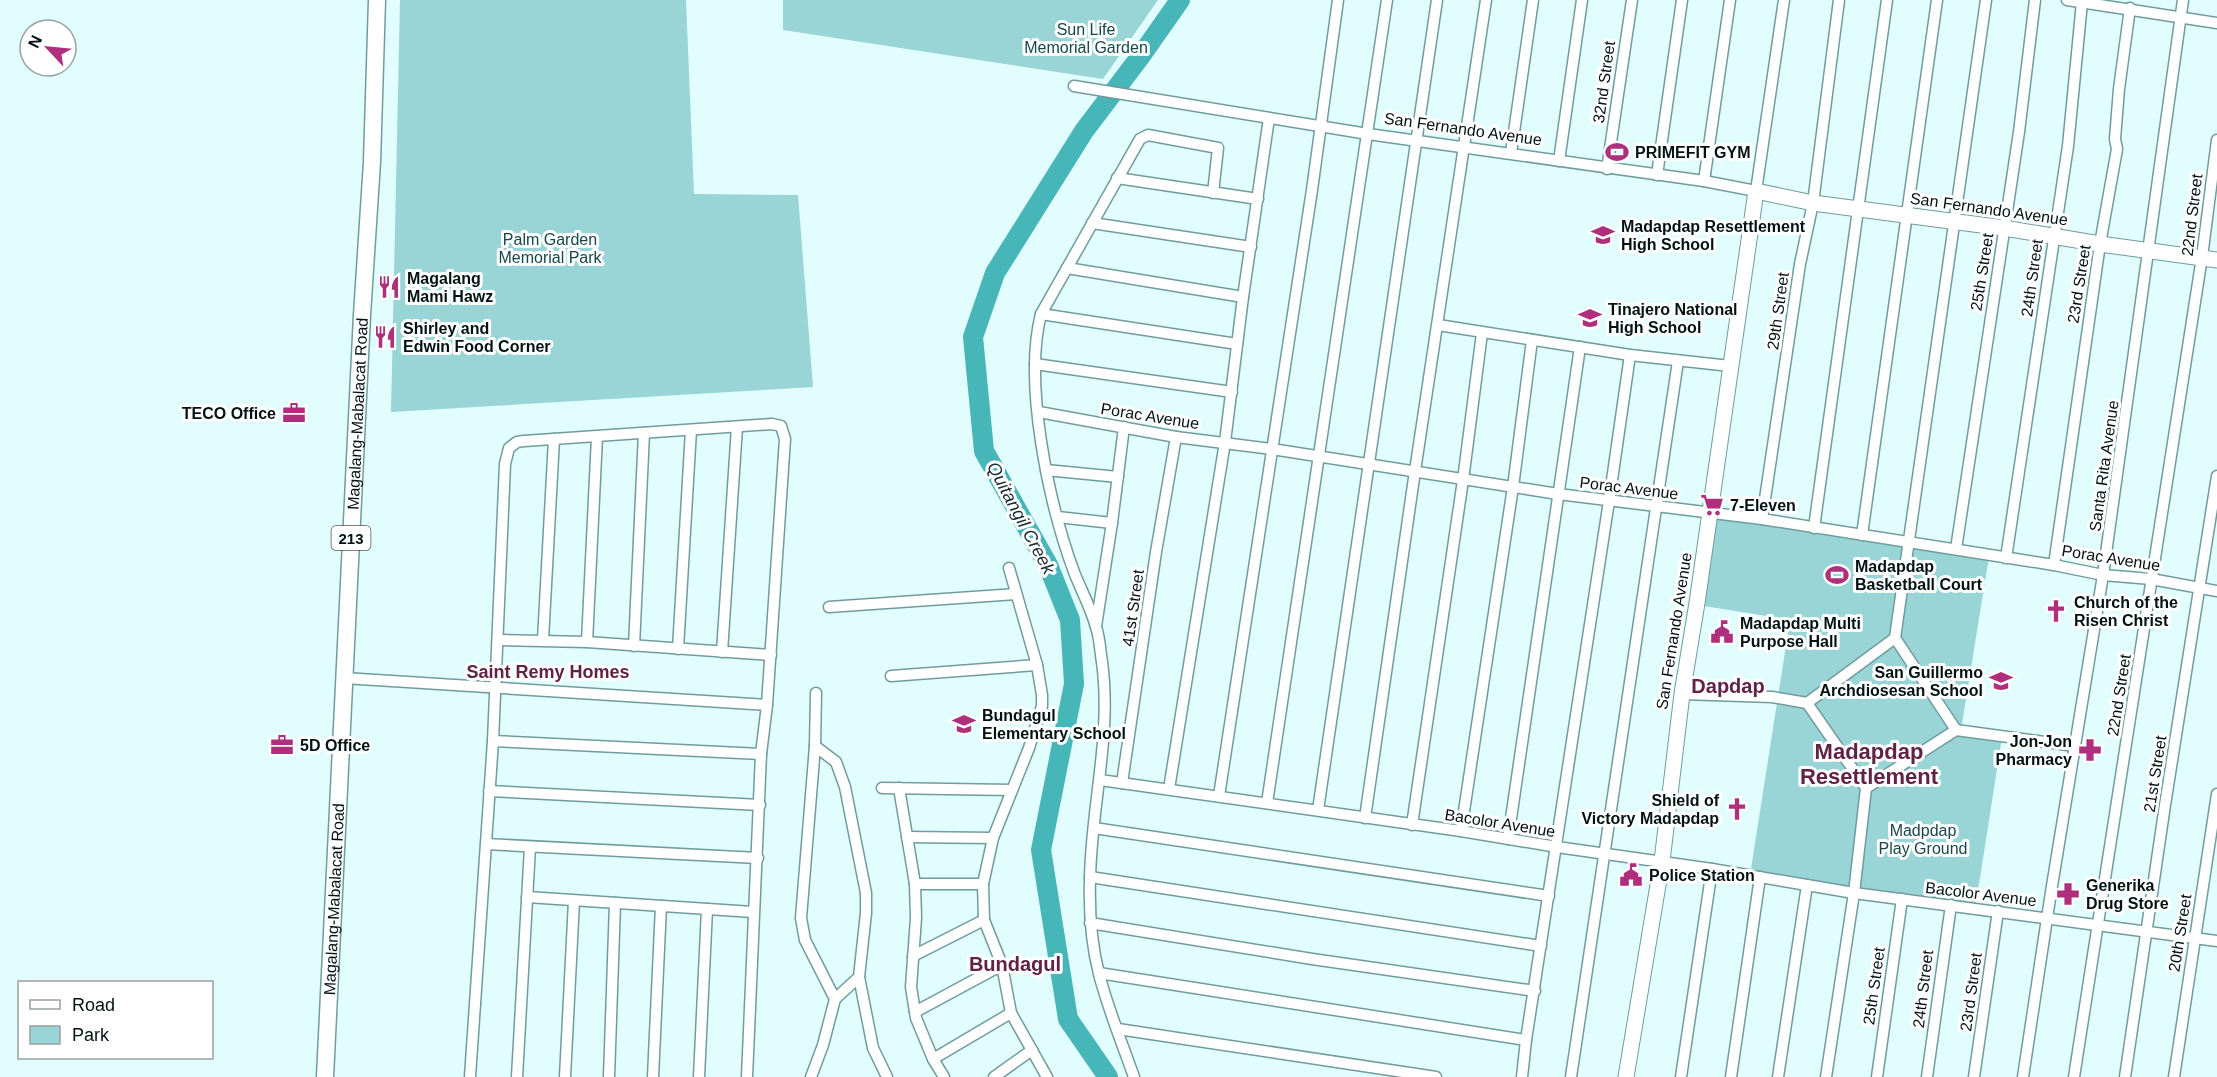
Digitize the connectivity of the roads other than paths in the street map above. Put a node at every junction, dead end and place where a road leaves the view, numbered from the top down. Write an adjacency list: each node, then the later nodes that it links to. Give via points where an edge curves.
1 (377, 0): 112 (main road, Magalang-Mabalacat Road / 213)
2 (1338, 0): 25 (street)
3 (1388, 0): 26 (street)
4 (1437, 0): 27 (street)
5 (1486, 0): 29 (street)
6 (1533, 0): 30 (street)
7 (1582, 0): 31 (street)
8 (1632, 0): 32 (street, 32nd Street)
9 (1682, 0): 33 (street)
10 (1730, 0): 35 (street)
11 (1784, 0): 36 (street, San Fernando Avenue)
12 (1839, 0): 39 (street, 29th Street)
13 (1887, 0): 40 (street)
14 (1937, 0): 41 (street)
15 (1986, 0): 42 (street)
16 (2036, 0): 44 (street, 25th Street)
17 (2067, 0): 19 (street)
18 (2183, 0): 21 (street, Santa Rita Avenue)
19 (2082, 2): 20 (street); 45 (street, 24th Street, via 2068,146)
20 (2130, 8): 21 (street); 46 (street, 23rd Street, via 2116,149)
21 (2180, 18): 22 (street); 48 (street, Santa Rita Avenue)
22 (2217, 23)
23 (1074, 86): 24 (street, San Fernando Avenue)
24 (1269, 118): 25 (street, San Fernando Avenue); 38 (street)
25 (1319, 126): 26 (street, San Fernando Avenue); 72 (street)
26 (1368, 134): 27 (street, San Fernando Avenue); 73 (street)
27 (1418, 140): 29 (street, San Fernando Avenue); 74 (street)
28 (2217, 140): 49 (street, 22nd Street)
29 (1465, 147): 30 (street, San Fernando Avenue); 53 (street)
30 (1511, 153): 31 (street, San Fernando Avenue)
31 (1559, 160): 32 (street, San Fernando Avenue)
32 (1607, 169): 33 (street, San Fernando Avenue)
33 (1657, 175): 35 (street, San Fernando Avenue)
34 (1117, 178): 37 (street); 37 (street, via 1138,142 1148,135 1218,148); 43 (street)
35 (1704, 181): 36 (street, San Fernando Avenue)
36 (1756, 190): 39 (main road, San Fernando Avenue); 61 (main road, San Fernando Avenue)
37 (1213, 193): 38 (street)
38 (1258, 199): 47 (street)
39 (1813, 202): 40 (main road, San Fernando Avenue); 86 (street, 29th Street)
40 (1857, 207): 41 (main road, San Fernando Avenue); 88 (street)
41 (1906, 215): 42 (main road, San Fernando Avenue); 89 (street)
42 (1954, 221): 44 (main road, San Fernando Avenue); 90 (street)
43 (1092, 224): 47 (street); 50 (street)
44 (2004, 228): 45 (main road, San Fernando Avenue); 91 (street, 25th Street)
45 (2053, 236): 46 (main road, San Fernando Avenue); 92 (street, 24th Street)
46 (2100, 244): 48 (main road, San Fernando Avenue); 93 (street, 23rd Street)
47 (1251, 247): 51 (street)
48 (2149, 252): 49 (main road, San Fernando Avenue); 95 (street, Santa Rita Avenue)
49 (2210, 259): 96 (street, 22nd Street)
50 (1067, 268): 51 (street); 52 (street)
51 (1243, 297): 56 (street)
52 (1041, 314): 56 (street); 60 (street)
53 (1438, 325): 54 (street); 76 (street)
54 (1482, 333): 55 (street); 79 (street)
55 (1532, 340): 57 (street); 80 (street)
56 (1237, 344): 62 (street)
57 (1580, 347): 58 (street); 81 (street)
58 (1630, 354): 59 (street); 82 (street)
59 (1678, 361): 61 (street); 83 (street)
60 (1035, 364): 62 (street); 63 (street)
61 (1730, 366): 84 (main road, San Fernando Avenue)
62 (1232, 392): 71 (street)
63 (1039, 412): 65 (street, Porac Avenue); 75 (street)
64 (737, 427): 66 (street); 108 (street); 109 (street, via 771,424 781,426 784,432)
65 (1124, 428): 69 (street, Porac Avenue); 78 (street)
66 (691, 430): 67 (street); 107 (street)
67 (644, 433): 68 (street); 106 (street)
68 (597, 437): 70 (street); 105 (street)
69 (1176, 437): 71 (street, Porac Avenue); 124 (street, 41st Street)
70 (554, 440): 103 (street, via 517,442 507,452); 104 (street)
71 (1225, 442): 72 (street, Porac Avenue); 128 (street)
72 (1272, 449): 73 (street, Porac Avenue); 132 (street)
73 (1318, 457): 74 (street, Porac Avenue); 133 (street)
74 (1369, 464): 76 (street, Porac Avenue); 135 (street)
75 (1046, 470): 78 (street); 85 (street)
76 (1415, 471): 79 (street, Porac Avenue); 136 (street)
77 (2217, 476): 97 (street, 21st Street)
78 (1118, 477): 87 (street)
79 (1463, 480): 80 (street, Porac Avenue); 137 (street)
80 (1513, 487): 81 (street, Porac Avenue); 139 (street)
81 (1558, 494): 82 (street, Porac Avenue); 142 (street)
82 (1609, 501): 83 (street, Porac Avenue); 145 (street)
83 (1655, 507): 84 (street, Porac Avenue); 146 (street)
84 (1709, 512): 86 (street, Porac Avenue); 115 (main road, San Fernando Avenue)
85 (1058, 517): 87 (street); 101 (street, via 1073,571)
86 (1762, 519): 88 (street, Porac Avenue)
87 (1112, 523): 101 (street)
88 (1814, 528): 89 (street, Porac Avenue)
89 (1862, 535): 90 (street, Porac Avenue)
90 (1910, 542): 91 (street, Porac Avenue); 102 (street)
91 (1956, 549): 92 (street, Porac Avenue)
92 (2006, 558): 93 (street, Porac Avenue)
93 (2054, 565): 95 (street, Porac Avenue)
94 (1009, 568): 99 (street)
95 (2103, 575): 96 (street, Porac Avenue); 121 (street, Santa Rita Avenue)
96 (2151, 579): 97 (street, Porac Avenue); 169 (street, 22nd Street)
97 (2199, 588): 98 (street, Porac Avenue); 170 (street, 21st Street)
98 (2217, 591)
99 (1016, 594): 100 (street); 110 (street)
100 (829, 606)
101 (1096, 627): 123 (street, via 1106,703)
102 (1895, 638): 116 (street); 118 (street)
103 (498, 640): 104 (street); 113 (street)
104 (543, 640): 105 (street)
105 (587, 642): 106 (street)
106 (634, 646): 107 (street)
107 (678, 649): 108 (street)
108 (722, 652): 109 (street)
109 (771, 655): 117 (street)
110 (1037, 665): 111 (street); 129 (street, via 1042,706)
111 (891, 676)
112 (344, 678): 113 (street); 186 (main road, Magalang-Mabalacat Road / 213)
113 (495, 686): 117 (street); 119 (street)
114 (816, 693): 120 (street)
115 (1682, 694): 116 (street, via 1772,697); 148 (main road, San Fernando Avenue)
116 (1807, 703): 127 (street)
117 (767, 705): 122 (street)
118 (1956, 730): 121 (street); 127 (street)
119 (493, 741): 122 (street); 130 (street)
120 (815, 746): 177 (street, via 839,768 862,870 866,913); 179 (street, via 801,918 806,940)
121 (2075, 746): 166 (street, Santa Rita Avenue)
122 (761, 754): 134 (street)
123 (1100, 780): 124 (street, Bacolor Avenue); 138 (street)
124 (1122, 783): 128 (street, Bacolor Avenue)
125 (882, 788): 126 (street)
126 (898, 788): 129 (street); 140 (street)
127 (1866, 788): 155 (street)
128 (1169, 789): 132 (street, Bacolor Avenue)
129 (1012, 790): 141 (street)
130 (489, 791): 134 (street); 143 (street)
131 (2217, 794): 171 (street, 20th Street)
132 (1219, 796): 133 (street, Bacolor Avenue)
133 (1267, 802): 135 (street, Bacolor Avenue)
134 (760, 805): 147 (street)
135 (1318, 810): 136 (street, Bacolor Avenue)
136 (1365, 818): 137 (street, Bacolor Avenue)
137 (1412, 825): 139 (street, Bacolor Avenue)
138 (1094, 828): 150 (street); 156 (street)
139 (1461, 831): 142 (street, Bacolor Avenue)
140 (907, 837): 141 (street); 152 (street)
141 (993, 838): 153 (street)
142 (1508, 839): 145 (street, Bacolor Avenue)
143 (486, 844): 144 (street); 187 (street)
144 (530, 847): 147 (street); 157 (street)
145 (1557, 847): 146 (street, Bacolor Avenue); 156 (street)
146 (1605, 854): 148 (street, Bacolor Avenue); 202 (street)
147 (758, 858): 165 (street)
148 (1662, 861): 149 (street, Bacolor Avenue); 203 (main road, San Fernando Avenue)
149 (1712, 869): 151 (street, Bacolor Avenue); 204 (street)
150 (1090, 877): 168 (street); 173 (street)
151 (1760, 877): 154 (street, Bacolor Avenue); 205 (street)
152 (915, 884): 153 (street); 174 (street)
153 (983, 884): 167 (street)
154 (1807, 885): 155 (street, Bacolor Avenue); 206 (street)
155 (1854, 893): 158 (street, Bacolor Avenue); 207 (street)
156 (1549, 896): 173 (street)
157 (527, 897): 159 (street); 188 (street)
158 (1902, 899): 161 (street, Bacolor Avenue); 208 (street, 25th Street)
159 (574, 901): 160 (street); 189 (street)
160 (615, 903): 162 (street); 190 (street)
161 (1951, 905): 164 (street, Bacolor Avenue); 209 (street, 24th Street)
162 (661, 906): 163 (street); 191 (street)
163 (707, 909): 165 (street); 192 (street)
164 (1998, 911): 166 (street, Bacolor Avenue); 210 (street, 23rd Street)
165 (753, 912): 193 (street)
166 (2047, 918): 169 (street, Bacolor Avenue); 211 (street, Santa Rita Avenue)
167 (984, 920): 174 (street); 175 (street)
168 (1090, 923): 176 (street); 178 (street)
169 (2099, 926): 170 (street, Bacolor Avenue); 212 (street, 22nd Street)
170 (2147, 931): 171 (street, Bacolor Avenue); 213 (street, 21st Street)
171 (2194, 938): 172 (street, Bacolor Avenue); 214 (street, 20th Street)
172 (2217, 941)
173 (1541, 946): 178 (street)
174 (913, 956): 180 (street, via 911,987)
175 (1002, 965): 180 (street); 181 (street)
176 (1099, 973): 182 (street); 183 (street)
177 (859, 977): 179 (street); 195 (street, via 873,1048)
178 (1535, 991): 183 (street)
179 (835, 999): 194 (street)
180 (915, 1012): 185 (street)
181 (1011, 1013): 184 (street); 185 (street)
182 (1118, 1029): 199 (street); 200 (street)
183 (1526, 1040): 201 (street)
184 (1032, 1050): 197 (street); 198 (street)
185 (933, 1059): 196 (street)
186 (325, 1077)
187 (470, 1077)
188 (517, 1077)
189 (565, 1077)
190 (609, 1077)
191 (653, 1077)
192 (699, 1077)
193 (747, 1077)
194 (811, 1077)
195 (887, 1077)
196 (944, 1077)
197 (993, 1077)
198 (1047, 1077)
199 (1134, 1077)
200 (1437, 1077)
201 (1522, 1077)
202 (1571, 1077)
203 (1626, 1077)
204 (1681, 1077)
205 (1731, 1077)
206 (1778, 1077)
207 (1826, 1077)
208 (1877, 1077)
209 (1927, 1077)
210 (1974, 1077)
211 (2023, 1077)
212 (2074, 1077)
213 (2125, 1077)
214 (2174, 1077)

